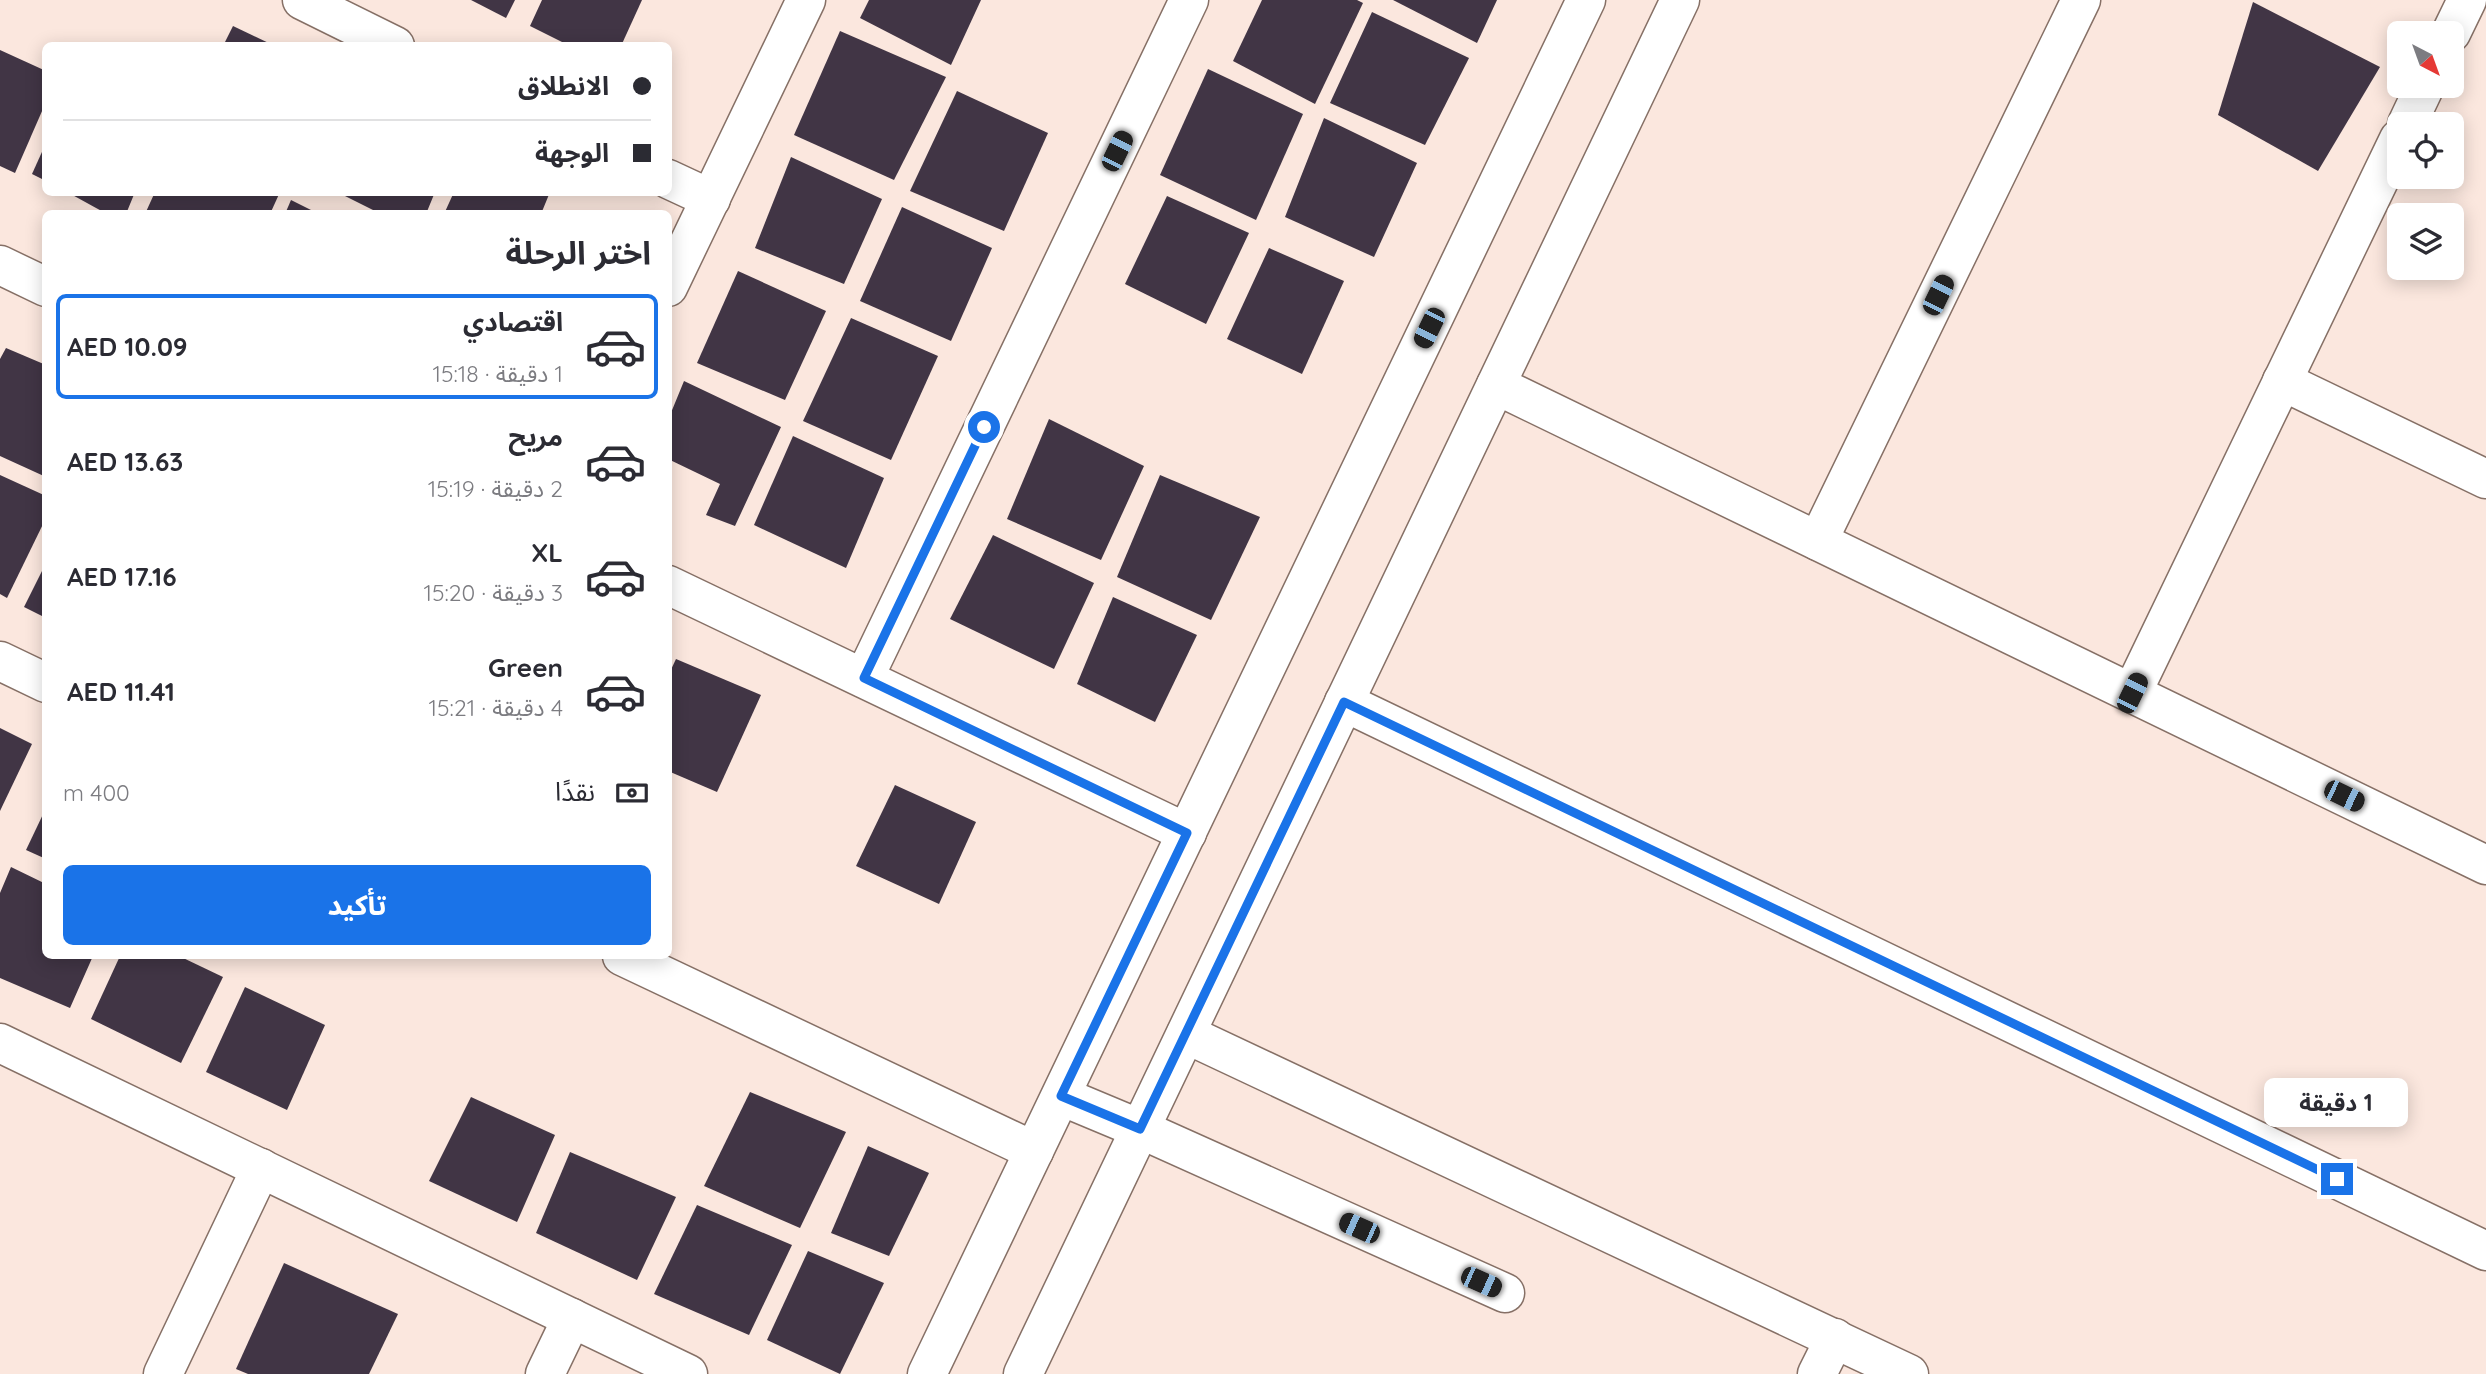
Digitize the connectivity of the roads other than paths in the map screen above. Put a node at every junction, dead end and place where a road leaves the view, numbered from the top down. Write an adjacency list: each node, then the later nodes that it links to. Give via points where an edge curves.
1 (302, 0): 9 (street)
2 (806, 0): 12 (street)
3 (1189, 0): 22 (street)
4 (1586, 0): 26 (street)
5 (1679, 0): 17 (street)
6 (2081, 0): 19 (street)
7 (2467, 0): 8 (street)
8 (2457, 21)
9 (387, 42)
10 (2387, 164): 16 (street)
11 (672, 181): 12 (street)
12 (711, 199): 14 (street)
13 (0, 265): 15 (street)
14 (672, 279)
15 (42, 285)
16 (2282, 381): 18 (street); 24 (street)
17 (1496, 385): 19 (street); 25 (street)
18 (2486, 479)
19 (1818, 541): 24 (street)
20 (672, 587): 22 (street)
21 (0, 661): 23 (street)
22 (864, 678): 26 (street)
23 (42, 680)
24 (2132, 693): 27 (street)
25 (1344, 702): 29 (street); 35 (street)
26 (1187, 833): 31 (street)
27 (2486, 865)
28 (628, 959): 33 (street)
29 (1186, 1034): 32 (street); 38 (street)
30 (0, 1043): 34 (street)
31 (1061, 1096): 32 (street); 33 (street)
32 (1140, 1129): 36 (street); 43 (street)
33 (1034, 1151): 42 (street)
34 (261, 1168): 37 (street); 39 (street)
35 (2486, 1251)
36 (1505, 1293)
37 (572, 1318): 40 (street); 41 (street)
38 (1835, 1338): 44 (street); 45 (street)
39 (163, 1374)
40 (545, 1374)
41 (688, 1374)
42 (928, 1374)
43 (1023, 1374)
44 (1817, 1374)
45 (1909, 1374)

